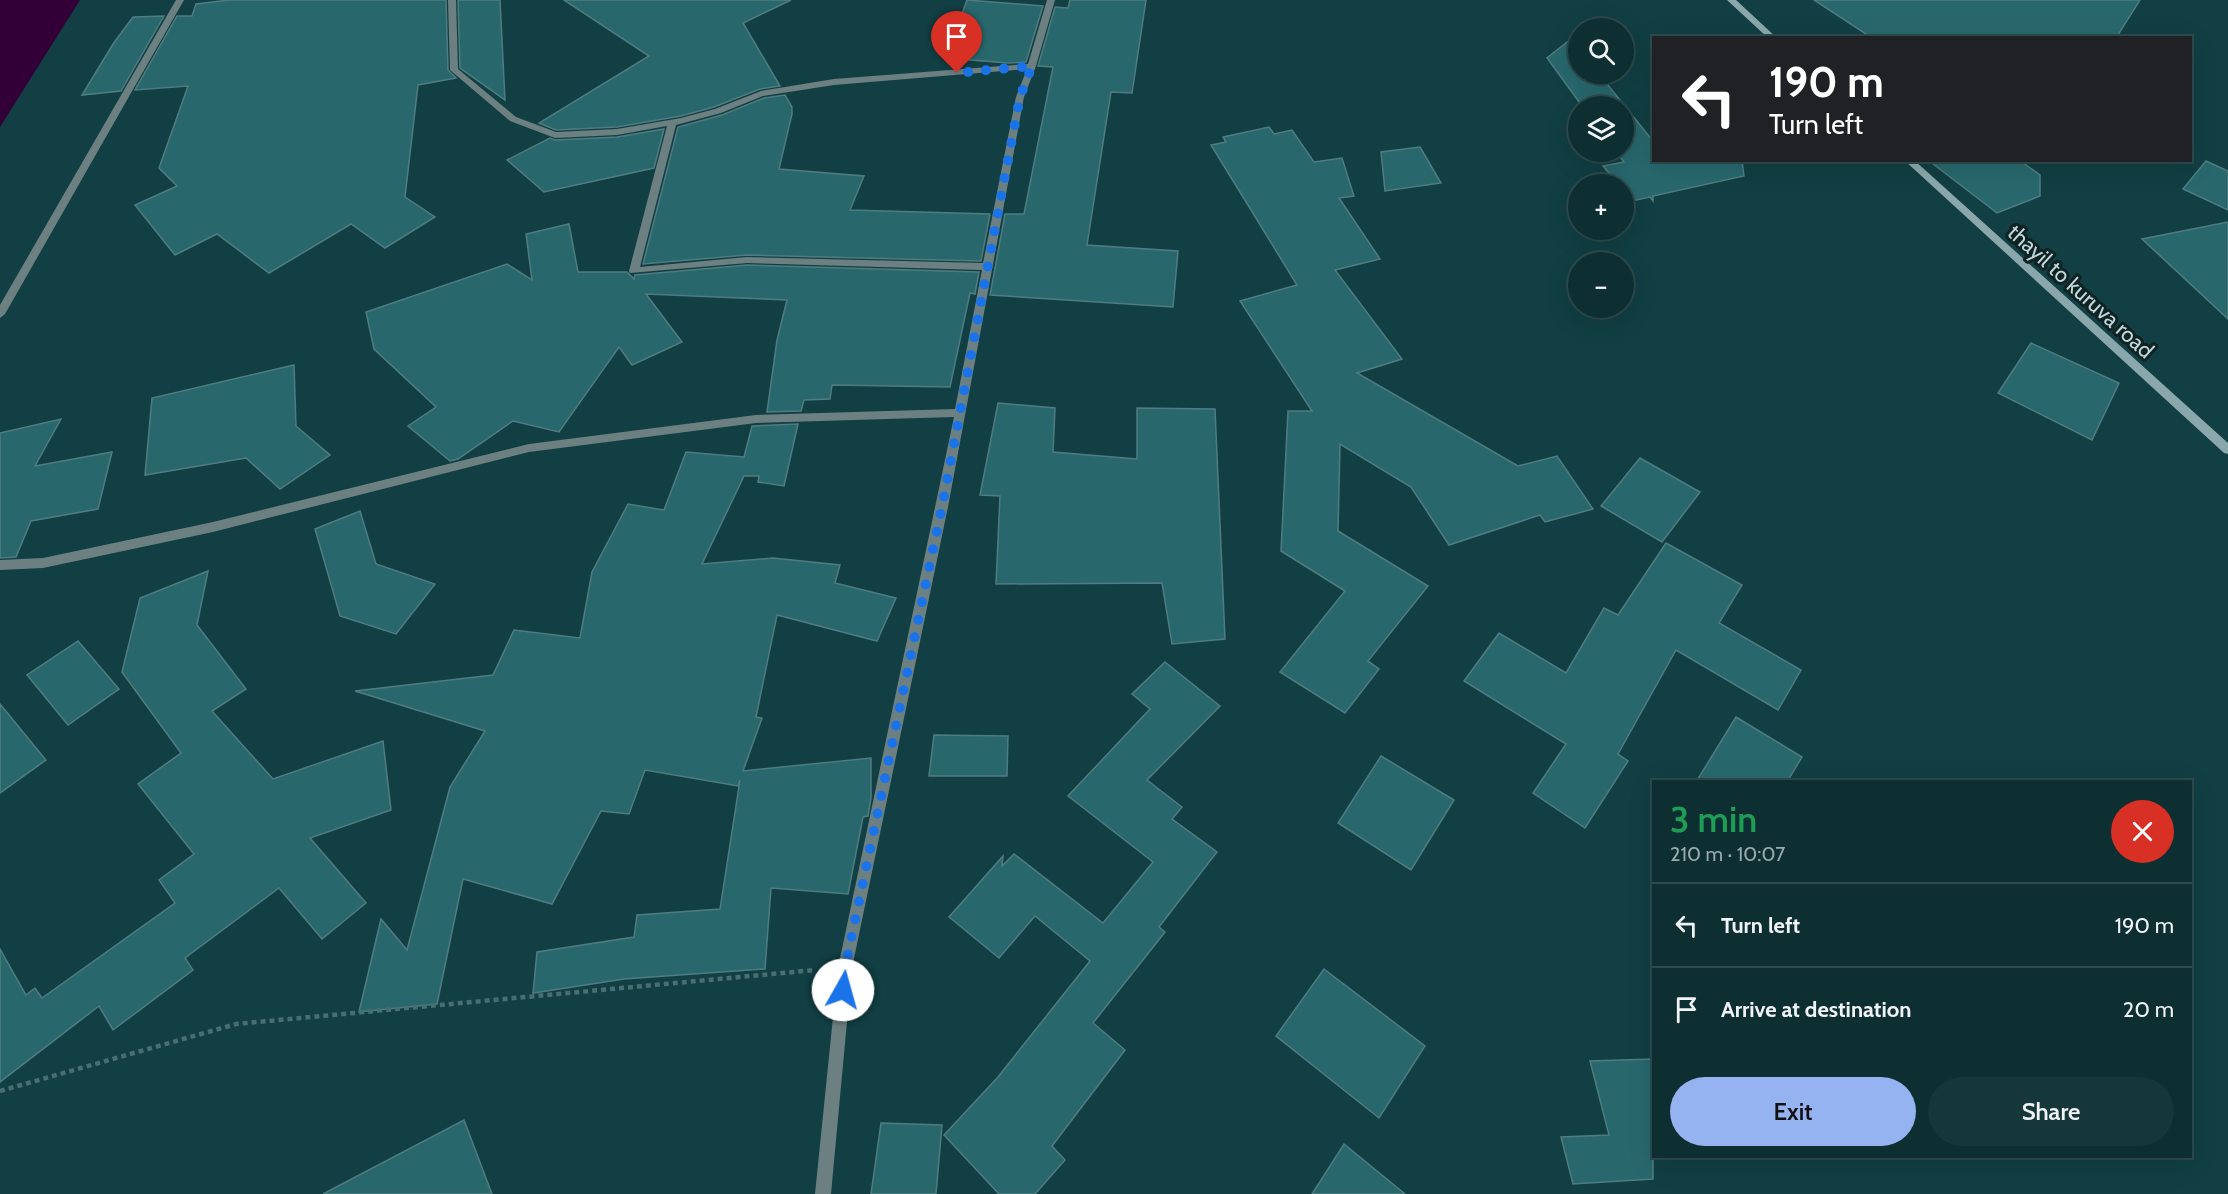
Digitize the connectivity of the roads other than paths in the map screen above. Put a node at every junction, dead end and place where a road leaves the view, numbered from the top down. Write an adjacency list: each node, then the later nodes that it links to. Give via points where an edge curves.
1 (180, 0): 10 (street)
2 (452, 0): 7 (street, via 454,70 513,119 555,135 617,132)
3 (1051, 0): 6 (street)
4 (1731, 0): 5 (main road)
5 (1771, 36)
6 (1032, 66): 7 (street, via 834,82 761,94); 9 (street, via 1020,97)
7 (672, 123): 9 (street, via 634,271 747,260)
8 (1910, 162): 12 (main road, thayil to kuruva road)
9 (987, 267): 11 (street)
10 (0, 314)
11 (960, 413): 13 (street, via 756,419 529,448 213,527 43,563); 14 (street, via 845,968)
12 (2228, 449)
13 (0, 565)
14 (821, 1192)

